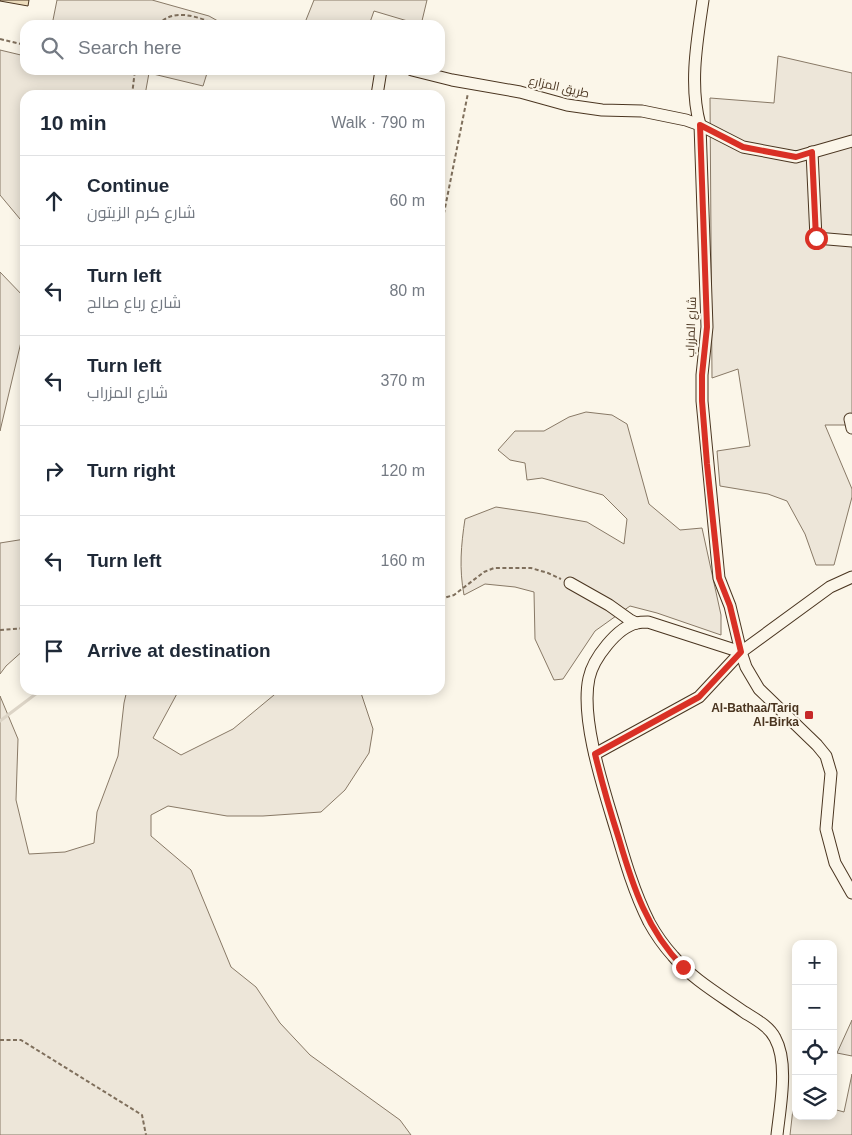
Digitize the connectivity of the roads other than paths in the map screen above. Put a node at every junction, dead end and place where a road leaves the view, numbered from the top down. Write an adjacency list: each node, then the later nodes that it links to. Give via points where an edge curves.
1 (703, 0): 5 (street, شارع المزراب, via 694,86)
2 (380, 75): 4 (street)
3 (434, 75): 5 (street, طريق المزارع, via 567,105 642,111)
4 (378, 90)
5 (700, 125): 7 (street, طريق المزارع, via 743,147 796,157); 12 (street, شارع المزراب, via 707,327 702,401 719,578 730,606)
6 (852, 141): 7 (street, طريق المزارع)
7 (812, 152): 8 (street, via 816,238)
8 (852, 241)
9 (851, 574): 12 (street)
10 (570, 583): 11 (street)
11 (636, 623): 12 (street, via 648,622); 13 (street, via 620,630 592,668 588,704)
12 (741, 652): 13 (street, via 699,697); 14 (street, شارع المزراب, via 760,689 826,756 831,773 826,829 835,863)
13 (595, 754): 15 (street, via 633,887 650,924 683,967 768,1028 776,1038 782,1056)
14 (852, 893)
15 (777, 1135)

